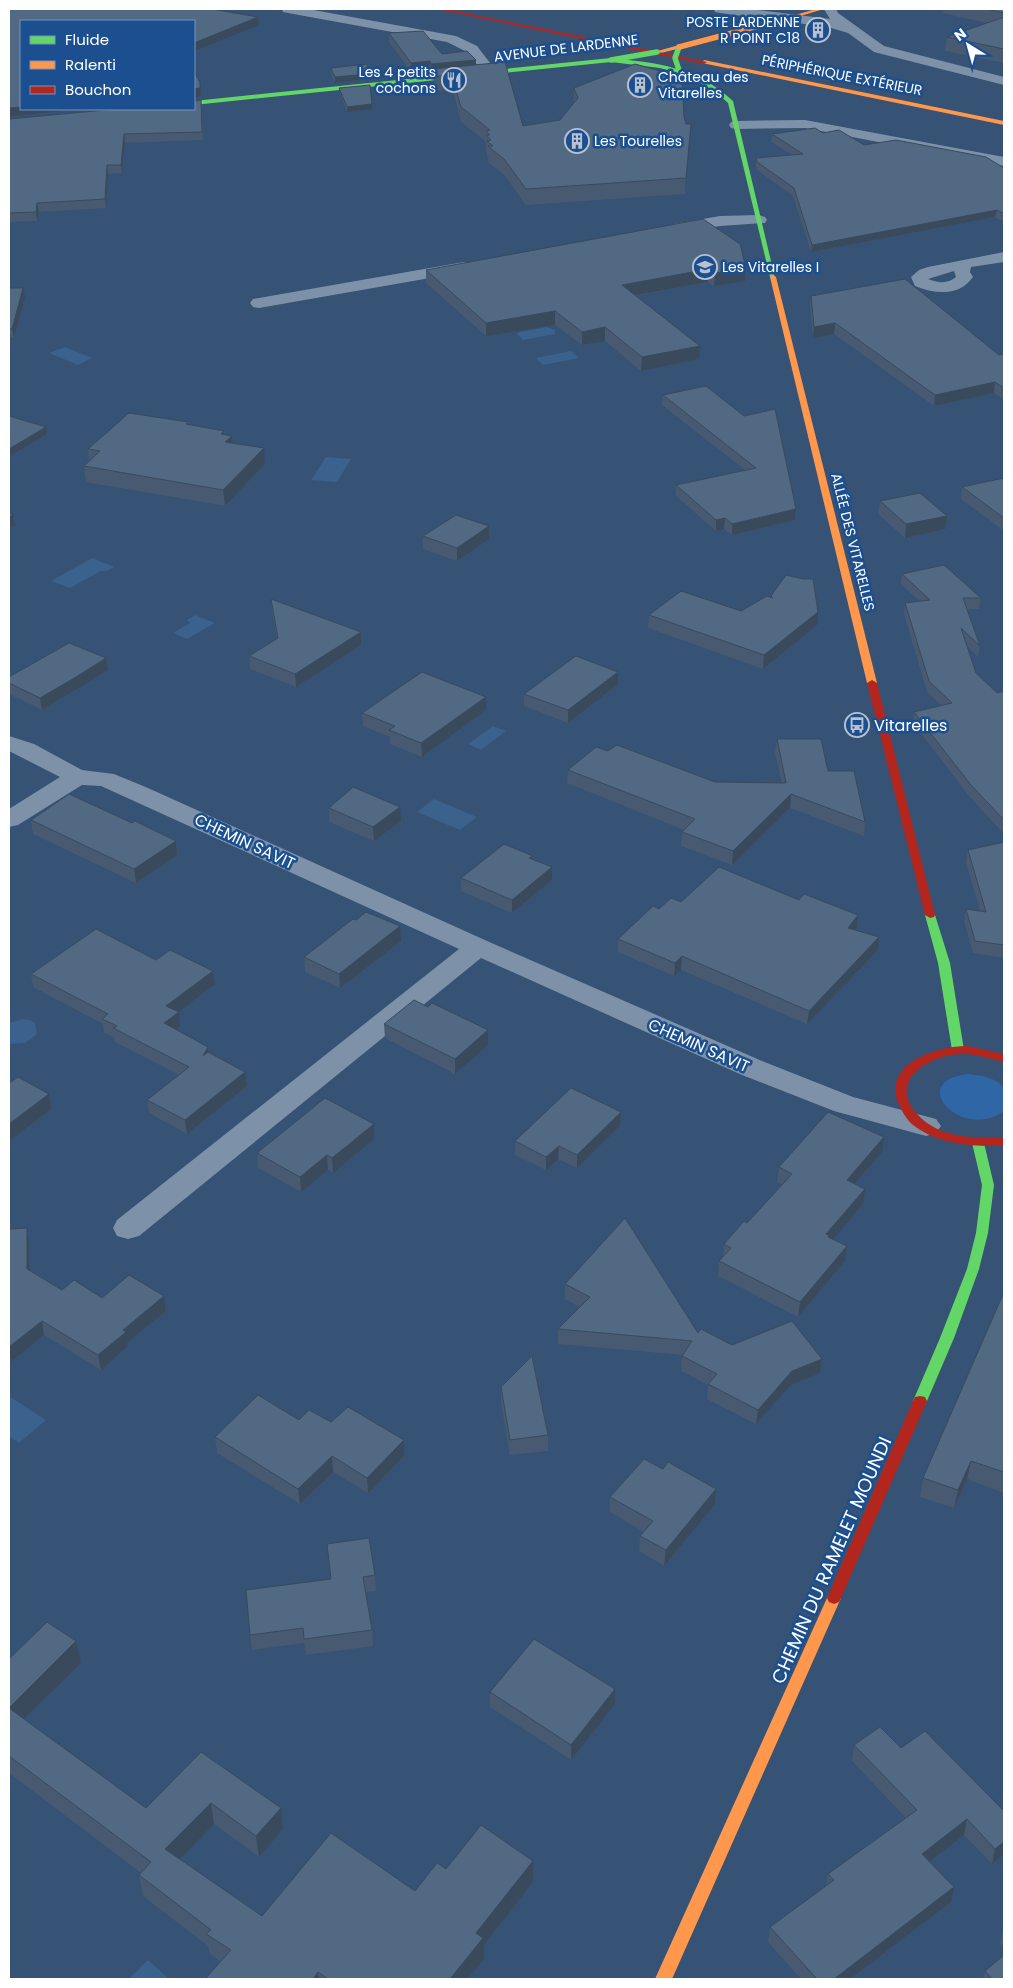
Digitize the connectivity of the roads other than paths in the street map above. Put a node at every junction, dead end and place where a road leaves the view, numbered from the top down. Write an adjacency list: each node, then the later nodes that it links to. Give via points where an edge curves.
1 (288, 9): 12 (street, via 451,39 472,49)
2 (439, 9): 15 (main road, PÉRIPHÉRIQUE EXTÉRIEUR)
3 (720, 9): 4 (street)
4 (812, 12): 5 (street, via 830,23); 5 (street, via 849,25); 6 (main road, AVENUE DE LARDENNE, bridge)
5 (852, 30): 13 (street, via 879,48)
6 (676, 42): 7 (main road); 8 (main road, AVENUE DE LARDENNE); 11 (main road, bridge, via 674,56)
7 (720, 48)
8 (657, 52): 9 (main road, AVENUE DE LARDENNE, bridge); 10 (main road, via 650,54 650,58)
9 (611, 60): 10 (main road, ALLÉE DES VITARELLES, bridge); 12 (main road, AVENUE DE LARDENNE)
10 (664, 65): 11 (main road, ALLÉE DES VITARELLES)
11 (679, 70): 16 (main road, ALLÉE DES VITARELLES, via 723,92 731,102)
12 (490, 72): 14 (main road, AVENUE DE LARDENNE)
13 (1004, 81)
14 (195, 103)
15 (1004, 123)
16 (736, 125): 17 (street, via 805,124); 18 (main road, ALLÉE DES VITARELLES)
17 (1004, 162)
18 (759, 220): 19 (street, via 720,221); 28 (main road, ALLÉE DES VITARELLES, via 914,856 944,963)
19 (654, 233)
20 (1004, 257): 22 (street)
21 (482, 263): 23 (street)
22 (963, 265)
23 (259, 303)
24 (9, 743): 25 (street, CHEMIN SAVIT)
25 (77, 777): 26 (street); 27 (street, CHEMIN SAVIT, via 105,779 139,793)
26 (9, 820)
27 (478, 947): 30 (street, CHEMIN SAVIT, via 805,1090); 33 (street)
28 (958, 1050): 29 (main road, via 974,1050); 30 (main road, via 930,1056 910,1070 904,1079 902,1098 905,1107)
29 (1004, 1058)
30 (926, 1126): 32 (main road, via 950,1138)
31 (1004, 1141): 32 (main road)
32 (978, 1144): 34 (main road, CHEMIN DU RAMELET MOUNDI, via 988,1185 982,1233 973,1269 947,1338 855,1552)
33 (128, 1228)
34 (663, 1979)

